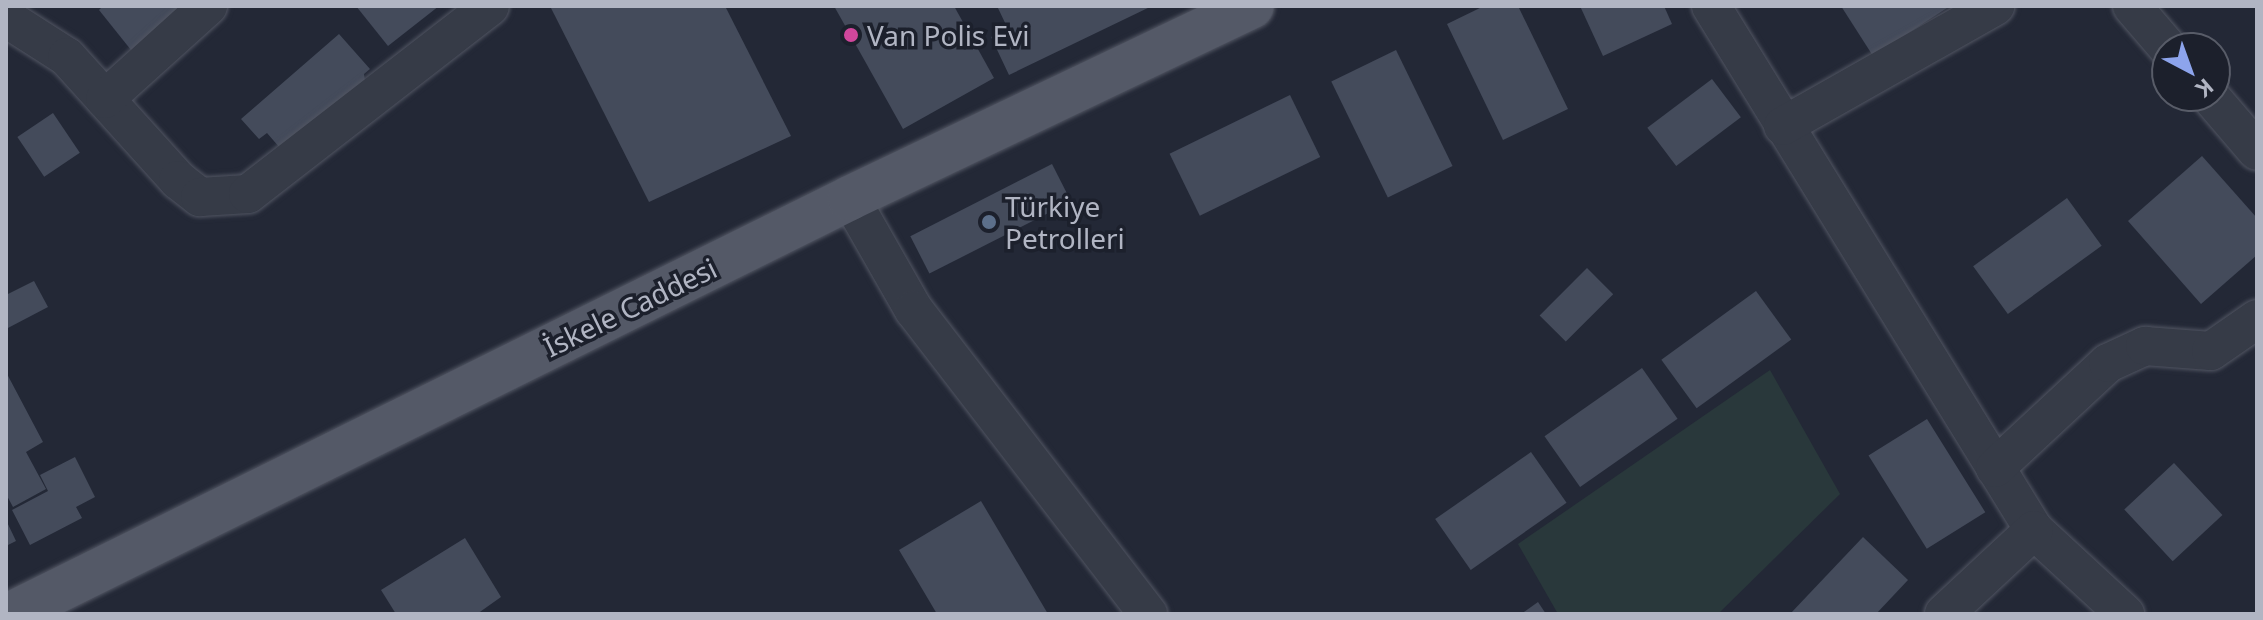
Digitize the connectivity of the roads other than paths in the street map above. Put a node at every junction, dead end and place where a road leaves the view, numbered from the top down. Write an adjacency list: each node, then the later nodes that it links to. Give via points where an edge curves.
1 (208, 6): 9 (street)
2 (490, 6): 9 (street, via 248,194 200,197)
3 (1252, 6): 13 (main road, İskele Caddesi)
4 (1995, 6): 11 (street)
5 (2132, 6): 8 (street)
6 (1713, 14): 11 (street)
7 (6, 18): 9 (street, via 67,57)
8 (2154, 32)
9 (105, 99)
10 (2224, 112): 12 (street)
11 (1783, 126): 15 (street)
12 (2257, 151)
13 (850, 198): 17 (main road, İskele Caddesi); 18 (street, via 914,310)
14 (2257, 319): 15 (street, via 2211,351 2145,346 2108,363)
15 (1995, 468): 16 (street)
16 (2034, 530): 19 (street); 20 (street)
17 (11, 614)
18 (1148, 614)
19 (1944, 614)
20 (2125, 614)

